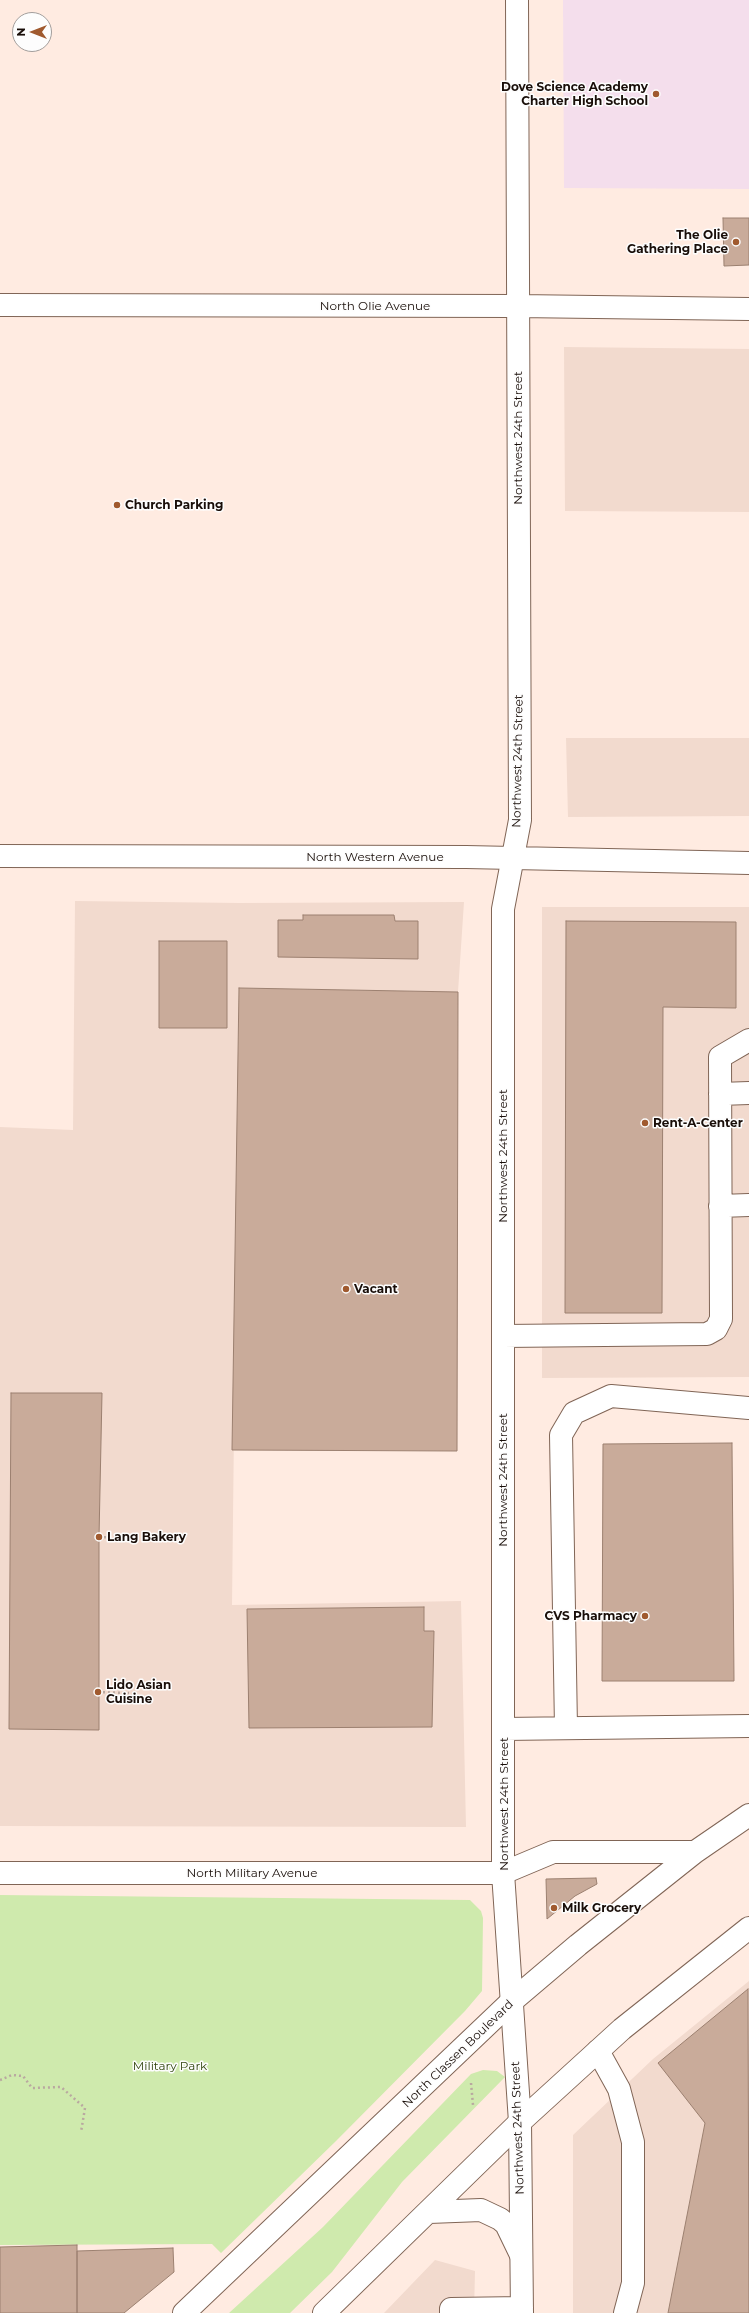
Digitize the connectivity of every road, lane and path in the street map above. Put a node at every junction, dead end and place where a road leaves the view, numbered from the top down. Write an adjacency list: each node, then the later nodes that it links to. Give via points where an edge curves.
1 (517, 0): 3 (street, Northwest 24th Street)
2 (0, 305): 3 (street, North Olie Avenue)
3 (518, 306): 4 (street, North Olie Avenue); 6 (street, Northwest 24th Street, via 520,820)
4 (749, 309)
5 (0, 856): 6 (street, North Western Avenue)
6 (512, 858): 7 (street, North Western Avenue); 13 (street, Northwest 24th Street, via 503,909)
7 (749, 863)
8 (749, 1040): 10 (street, via 720,1057)
9 (749, 1093): 10 (street)
10 (720, 1094): 12 (street)
11 (749, 1205): 12 (street)
12 (720, 1206): 13 (street, via 721,1318 716,1329 707,1334)
13 (503, 1336): 21 (street, Northwest 24th Street)
14 (749, 1408): 20 (street, via 611,1396 574,1413 561,1435)
15 (99, 1537): 16 (path)
16 (128, 1538)
17 (98, 1692): 18 (path)
18 (129, 1693)
19 (749, 1726): 20 (street)
20 (566, 1728): 21 (street)
21 (503, 1729): 25 (street, Northwest 24th Street)
22 (749, 1815): 23 (street, North Classen Boulevard)
23 (695, 1852): 25 (street, via 553,1852); 27 (street, North Classen Boulevard)
24 (0, 1873): 25 (street, North Military Avenue)
25 (503, 1873): 27 (street, Northwest 24th Street)
26 (749, 1928): 28 (street, via 628,2024)
27 (512, 2001): 32 (street, Northwest 24th Street); 37 (street, North Classen Boulevard)
28 (598, 2052): 32 (street); 40 (street, via 619,2089 633,2142 633,2283)
29 (0, 2080): 33 (path, via 12,2075 23,2076 32,2088 61,2087 85,2108)
30 (471, 2083): 31 (path)
31 (472, 2105)
32 (520, 2122): 34 (street); 35 (street, Northwest 24th Street)
33 (82, 2132)
34 (429, 2212): 35 (street, via 481,2210 495,2216 506,2224); 38 (street)
35 (521, 2255): 36 (street, Northwest 24th Street)
36 (522, 2310): 39 (street, via 451,2309)
37 (184, 2313)
38 (324, 2313)
39 (451, 2313)
40 (626, 2313)

